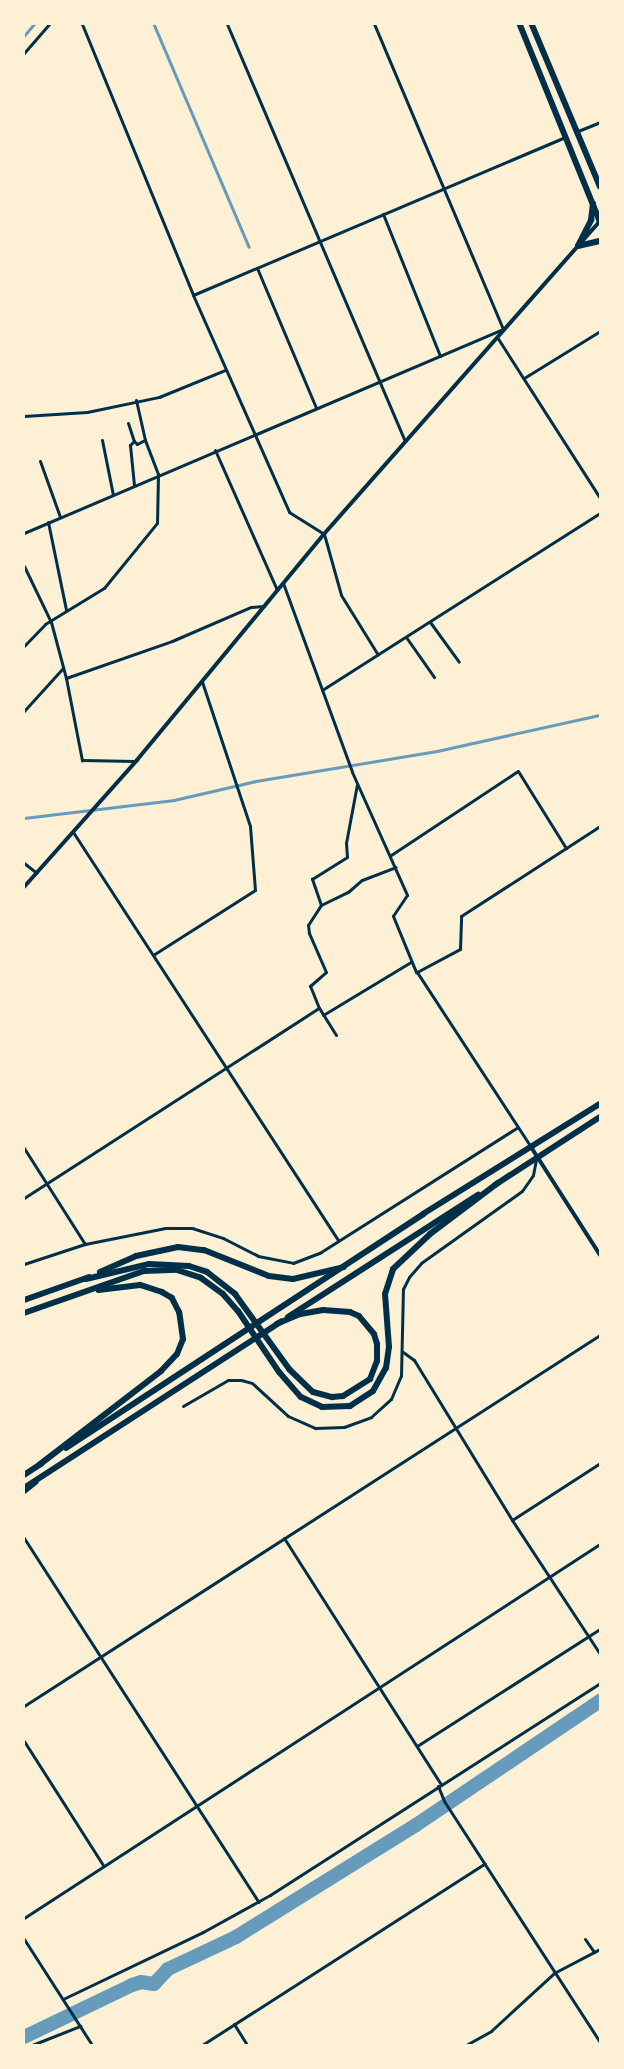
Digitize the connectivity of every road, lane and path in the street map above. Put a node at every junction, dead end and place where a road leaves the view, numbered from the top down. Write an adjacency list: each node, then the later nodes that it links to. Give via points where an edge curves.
1 (49, 24): 7 (street)
2 (82, 24): 20 (street)
3 (227, 24): 17 (street)
4 (374, 24): 12 (street)
5 (520, 24): 10 (highway)
6 (532, 24): 9 (highway)
7 (24, 53)
8 (600, 122): 9 (street)
9 (578, 131): 11 (highway)
10 (567, 136): 12 (street); 13 (highway)
11 (600, 186)
12 (445, 189): 14 (street); 21 (street)
13 (592, 200): 15 (highway); 18 (highway, via 591,220)
14 (383, 214): 17 (street); 24 (street)
15 (600, 221): 18 (street)
16 (600, 241): 18 (highway)
17 (322, 242): 19 (street); 27 (street)
18 (578, 246): 21 (street)
19 (258, 268): 20 (street); 29 (street)
20 (193, 295): 25 (street)
21 (504, 329): 23 (street); 24 (street)
22 (600, 331): 26 (street)
23 (497, 336): 26 (street); 35 (street)
24 (440, 356): 27 (street)
25 (225, 370): 28 (street, via 169,394); 32 (street)
26 (524, 378): 42 (street)
27 (380, 380): 29 (street); 35 (street)
28 (136, 400): 30 (street, via 86,412); 34 (street)
29 (316, 408): 32 (street)
30 (24, 416)
31 (128, 423): 36 (street)
32 (253, 434): 37 (street); 47 (street, via 289,512)
33 (102, 440): 41 (street)
34 (145, 440): 36 (street, via 137,444); 39 (street)
35 (406, 440): 47 (street)
36 (134, 441): 40 (street, via 130,445)
37 (215, 450): 39 (street); 50 (street)
38 (40, 461): 44 (street)
39 (158, 474): 40 (street); 52 (street, via 157,523 104,588)
40 (134, 485): 41 (street)
41 (113, 495): 44 (street)
42 (600, 498)
43 (600, 513): 54 (street)
44 (60, 517): 45 (street)
45 (48, 522): 46 (street); 52 (street)
46 (24, 533)
47 (324, 534): 49 (street); 57 (street, via 341,595)
48 (24, 566): 53 (street)
49 (283, 583): 50 (street); 63 (street)
50 (277, 590): 51 (street)
51 (264, 606): 61 (street, via 251,607 172,641); 62 (street)
52 (66, 610): 53 (street)
53 (51, 622): 56 (street); 59 (street)
54 (430, 622): 55 (street); 58 (street)
55 (406, 637): 57 (street); 60 (street)
56 (24, 646)
57 (378, 655): 63 (street)
58 (458, 662)
59 (64, 668): 61 (street); 64 (street)
60 (434, 677)
61 (66, 678): 65 (street, via 82,760)
62 (202, 681): 65 (street); 76 (street, via 250,826 255,890)
63 (322, 690): 66 (street)
64 (24, 711)
65 (135, 761): 68 (street)
66 (357, 784): 70 (street); 75 (street, via 346,843 347,856 312,879)
67 (600, 826): 69 (street)
68 (73, 832): 73 (street); 76 (street)
69 (566, 848): 70 (street, via 518,771); 78 (street, via 461,916 460,949)
70 (391, 854): 72 (street)
71 (24, 862): 73 (street)
72 (396, 867): 75 (street, via 362,880 348,892); 77 (street, via 407,895 393,916)
73 (37, 873): 74 (street)
74 (24, 887)
75 (322, 905): 79 (street, via 308,925 326,972 310,986)
76 (153, 955): 82 (street)
77 (411, 962): 78 (street); 80 (street)
78 (416, 972): 85 (street)
79 (319, 1008): 80 (street); 82 (street)
80 (324, 1015): 81 (street)
81 (336, 1035)
82 (226, 1068): 90 (street); 92 (street)
83 (600, 1104): 87 (highway)
84 (600, 1117): 88 (highway)
85 (518, 1127): 87 (street); 92 (street)
86 (24, 1148): 90 (street)
87 (531, 1148): 88 (street); 96 (highway)
88 (537, 1157): 89 (highway); 94 (street); 103 (street, via 532,1175 522,1191 421,1262 409,1277 403,1289)
89 (498, 1183): 98 (highway, via 430,1234 393,1269 385,1294 389,1347 381,1380 362,1400 335,1408 310,1403 291,1388 238,1311 209,1283 177,1270 144,1271); 101 (highway)
90 (46, 1184): 91 (street); 93 (street)
91 (24, 1198)
92 (338, 1240): 93 (street, via 293,1263 258,1256 223,1238 192,1228 143,1230)
93 (85, 1244): 95 (street)
94 (600, 1255)
95 (24, 1264)
96 (344, 1267): 97 (highway, via 293,1279 270,1276 204,1250 178,1247 136,1256); 107 (highway)
97 (86, 1279): 99 (highway); 101 (highway, via 149,1264 177,1263 207,1272 244,1305 302,1384 313,1392 343,1396 362,1387 374,1371 378,1353 371,1329 350,1312 308,1313)
98 (90, 1292): 100 (highway); 107 (highway, via 140,1285 162,1292 172,1298 180,1312 183,1339 177,1354 161,1371)
99 (24, 1300)
100 (24, 1313)
101 (277, 1324): 109 (highway)
102 (600, 1335): 105 (street)
103 (403, 1352): 104 (street, via 402,1376 391,1399 371,1418 344,1427 315,1428 302,1424 273,1405 252,1383 240,1380 228,1380); 105 (street, via 414,1360)
104 (182, 1406)
105 (456, 1429): 112 (street); 114 (street)
106 (600, 1463): 112 (street)
107 (39, 1464): 108 (highway)
108 (24, 1474)
109 (38, 1479): 110 (highway); 111 (street)
110 (24, 1488)
111 (24, 1492)
112 (512, 1520): 116 (street)
113 (24, 1538): 120 (street)
114 (284, 1538): 120 (street); 122 (street)
115 (600, 1544): 116 (street)
116 (549, 1576): 118 (street); 122 (street)
117 (600, 1629): 118 (street)
118 (589, 1637): 119 (street); 125 (street)
119 (600, 1654)
120 (100, 1657): 123 (street); 127 (street)
121 (600, 1682): 126 (street)
122 (379, 1688): 125 (street); 127 (street)
123 (24, 1706)
124 (24, 1741): 129 (street)
125 (417, 1746): 126 (street)
126 (439, 1785): 128 (street, via 444,1801); 130 (street)
127 (196, 1805): 129 (street); 130 (street)
128 (485, 1864): 136 (street); 138 (street)
129 (103, 1865): 131 (street)
130 (259, 1902): 137 (street)
131 (24, 1918)
132 (24, 1939): 137 (street)
133 (585, 1939): 135 (street)
134 (600, 1949): 135 (street)
135 (594, 1952): 136 (street)
136 (554, 1973): 140 (street); 145 (street, via 491,2031)
137 (63, 1999): 139 (street)
138 (234, 2024): 143 (street); 144 (street)
139 (80, 2026): 141 (street); 142 (street)
140 (600, 2042)
141 (32, 2045)
142 (92, 2045)
143 (202, 2045)
144 (247, 2045)
145 (466, 2045)

